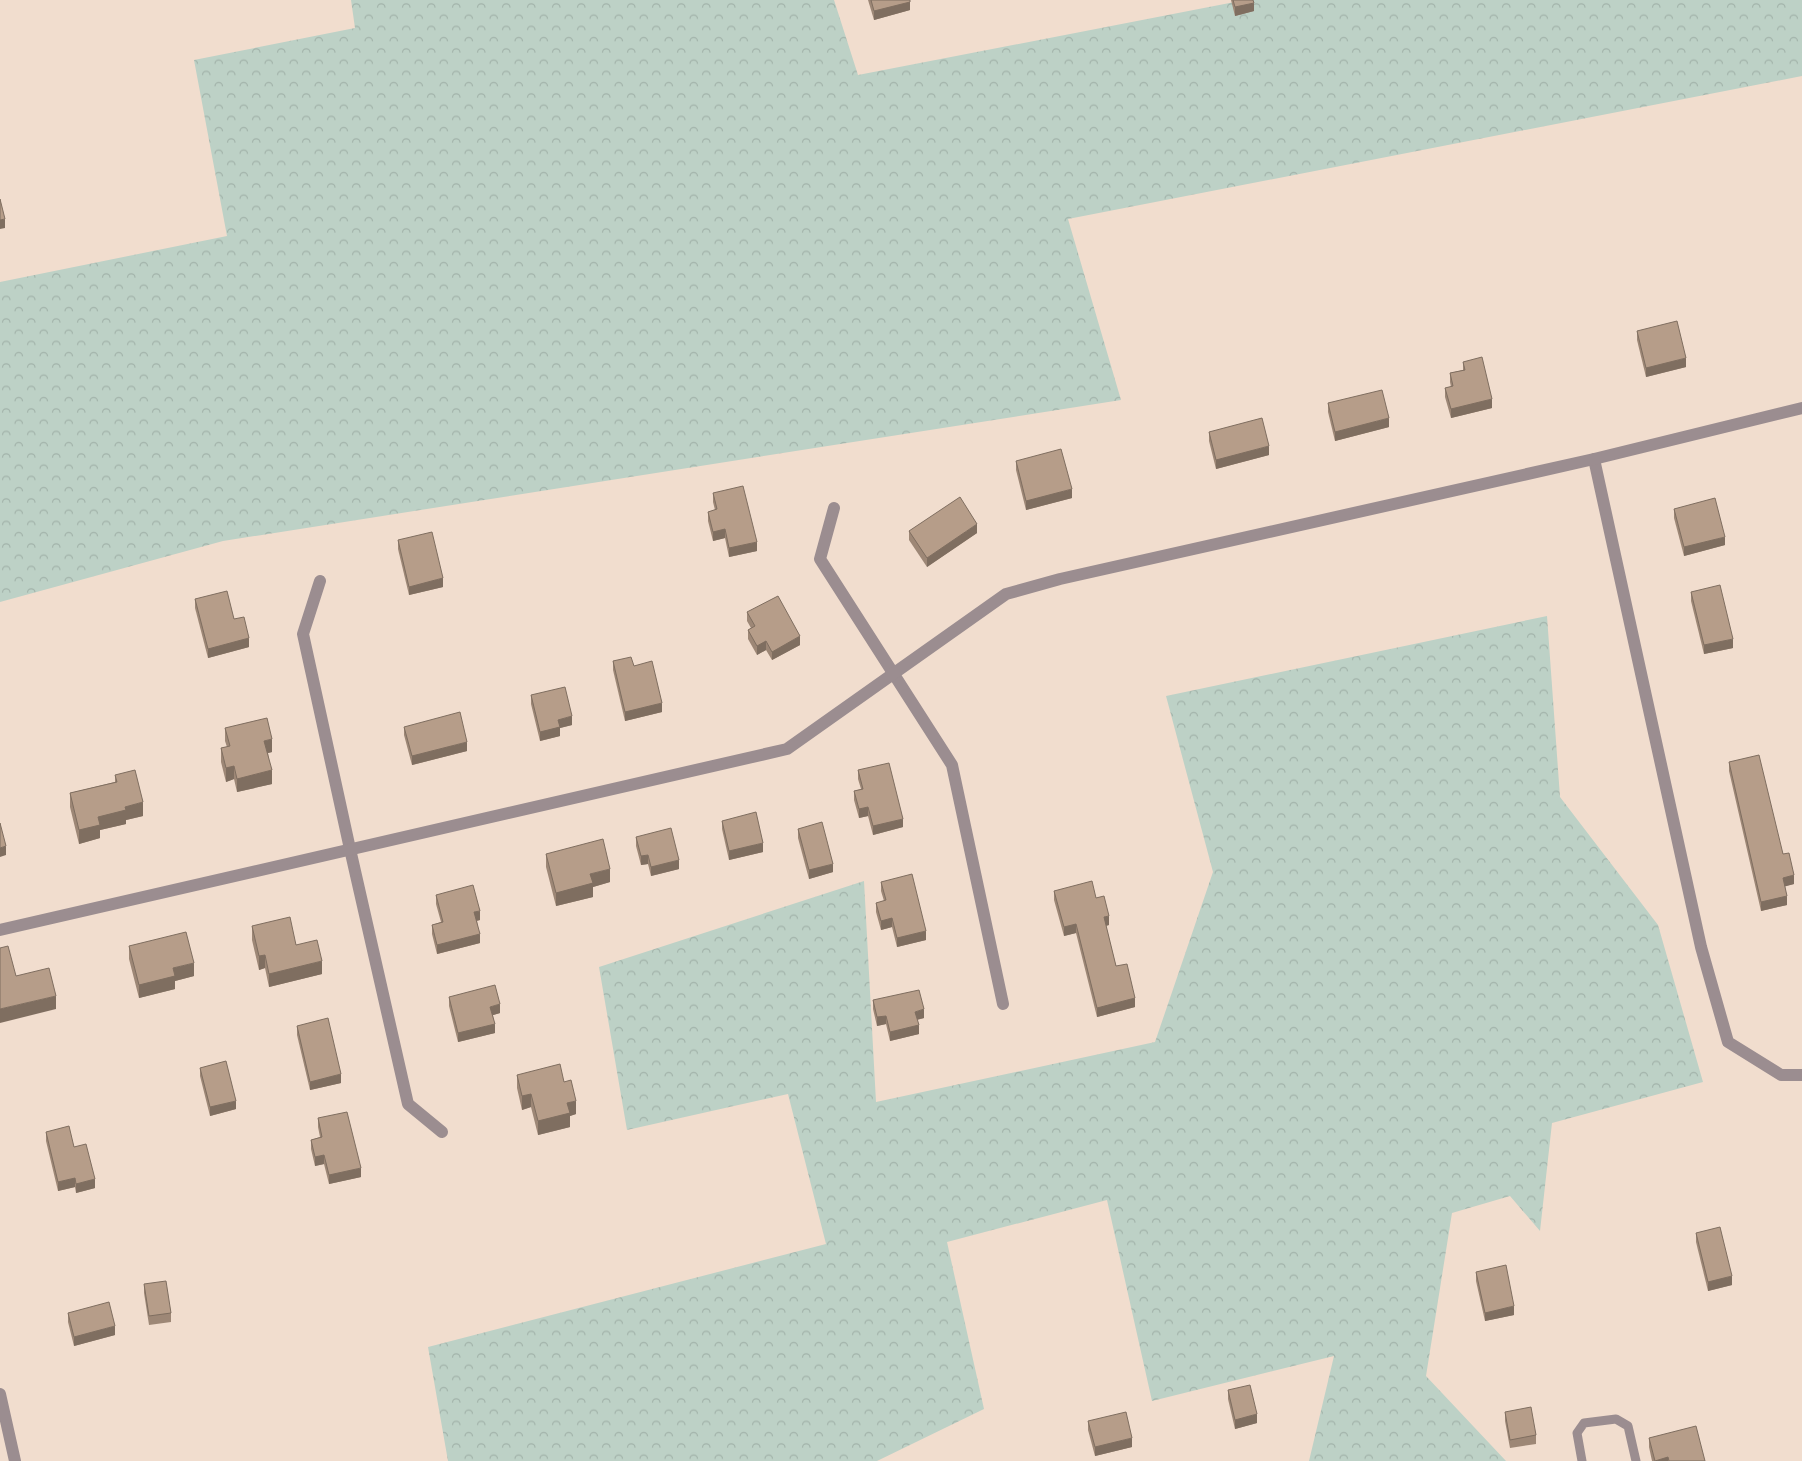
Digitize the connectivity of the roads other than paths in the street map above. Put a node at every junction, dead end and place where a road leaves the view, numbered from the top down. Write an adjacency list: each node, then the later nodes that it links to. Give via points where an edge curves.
1 (1802, 408): 2 (street)
2 (1594, 459): 5 (street, via 1060,579 1006,594); 9 (street, via 1701,947 1728,1042 1781,1075)
3 (834, 508): 5 (street, via 820,559)
4 (320, 581): 6 (street, via 303,634)
5 (893, 674): 6 (street, via 787,749); 8 (street, via 952,765)
6 (350, 849): 7 (street); 10 (street, via 408,1104)
7 (0, 930)
8 (1003, 1004)
9 (1802, 1074)
10 (442, 1132)
11 (0, 1394): 12 (street)
12 (15, 1461)
13 (1582, 1461): 14 (lane, via 1577,1433 1584,1423 1616,1419 1628,1426)
14 (1636, 1461)

